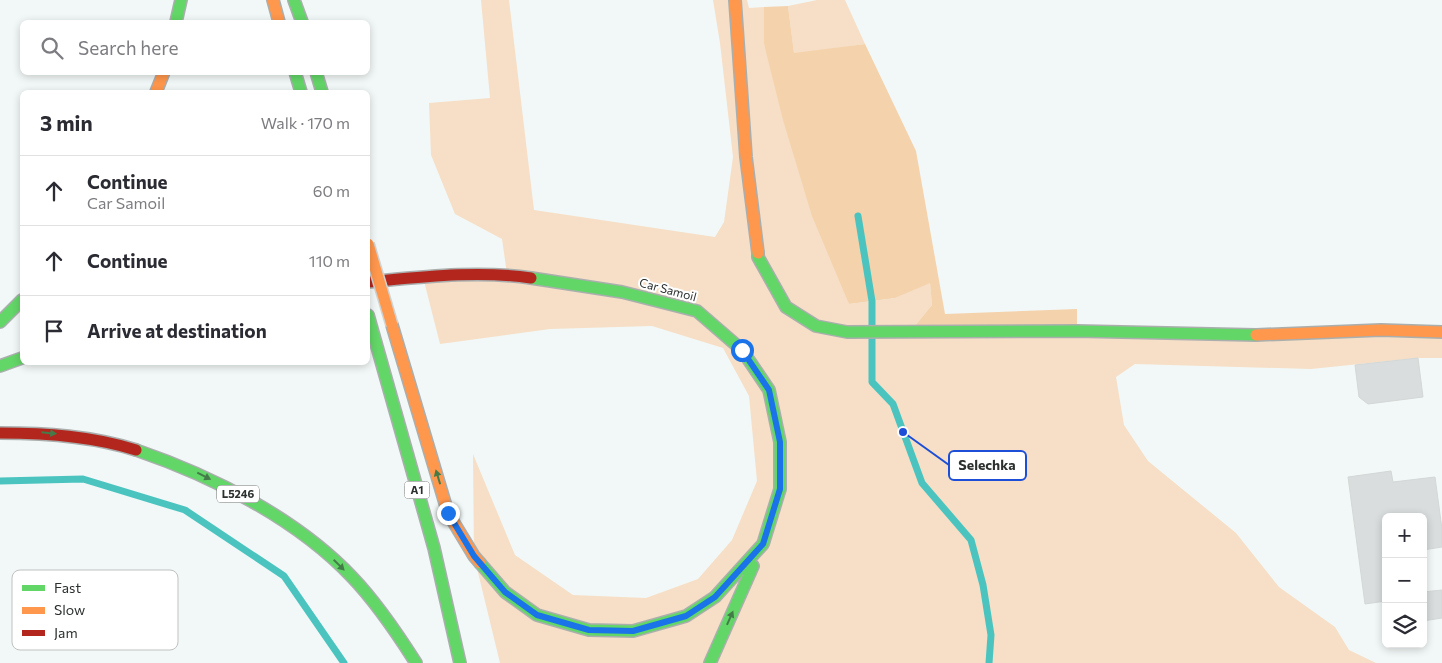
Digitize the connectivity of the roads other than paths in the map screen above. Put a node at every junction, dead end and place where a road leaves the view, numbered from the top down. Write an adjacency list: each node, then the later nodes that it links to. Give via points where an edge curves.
1 (181, 0): 5 (main road)
2 (273, 0): 6 (main road)
3 (294, 0): 7 (main road)
4 (735, 0): 19 (main road, via 746,157 758,257 786,307 816,326 847,332)
5 (176, 20)
6 (279, 20)
7 (301, 20)
8 (163, 75): 11 (main road)
9 (295, 75): 12 (main road)
10 (317, 75): 13 (main road)
11 (157, 90)
12 (299, 90)
13 (321, 90)
14 (370, 251): 23 (main road, one-way to 14, bridge, via 715,597 686,616 633,631 589,630 537,615 505,592 474,556 448,513)
15 (370, 282): 23 (main road, Car Samoil, via 507,274 622,292 697,311 742,350 769,390 780,442 780,489)
16 (20, 302): 17 (main road)
17 (0, 322)
18 (370, 324): 25 (main road, A1, via 434,548)
19 (1442, 332)
20 (20, 359): 21 (main road)
21 (0, 366)
22 (0, 433): 24 (main road, L5246, one-way to 24, via 28,431 86,437 146,452 201,474 289,525 326,552 364,590)
23 (763, 544): 26 (main road, Car Samoil, one-way to 23)
24 (416, 663)
25 (460, 663)
26 (710, 663)

